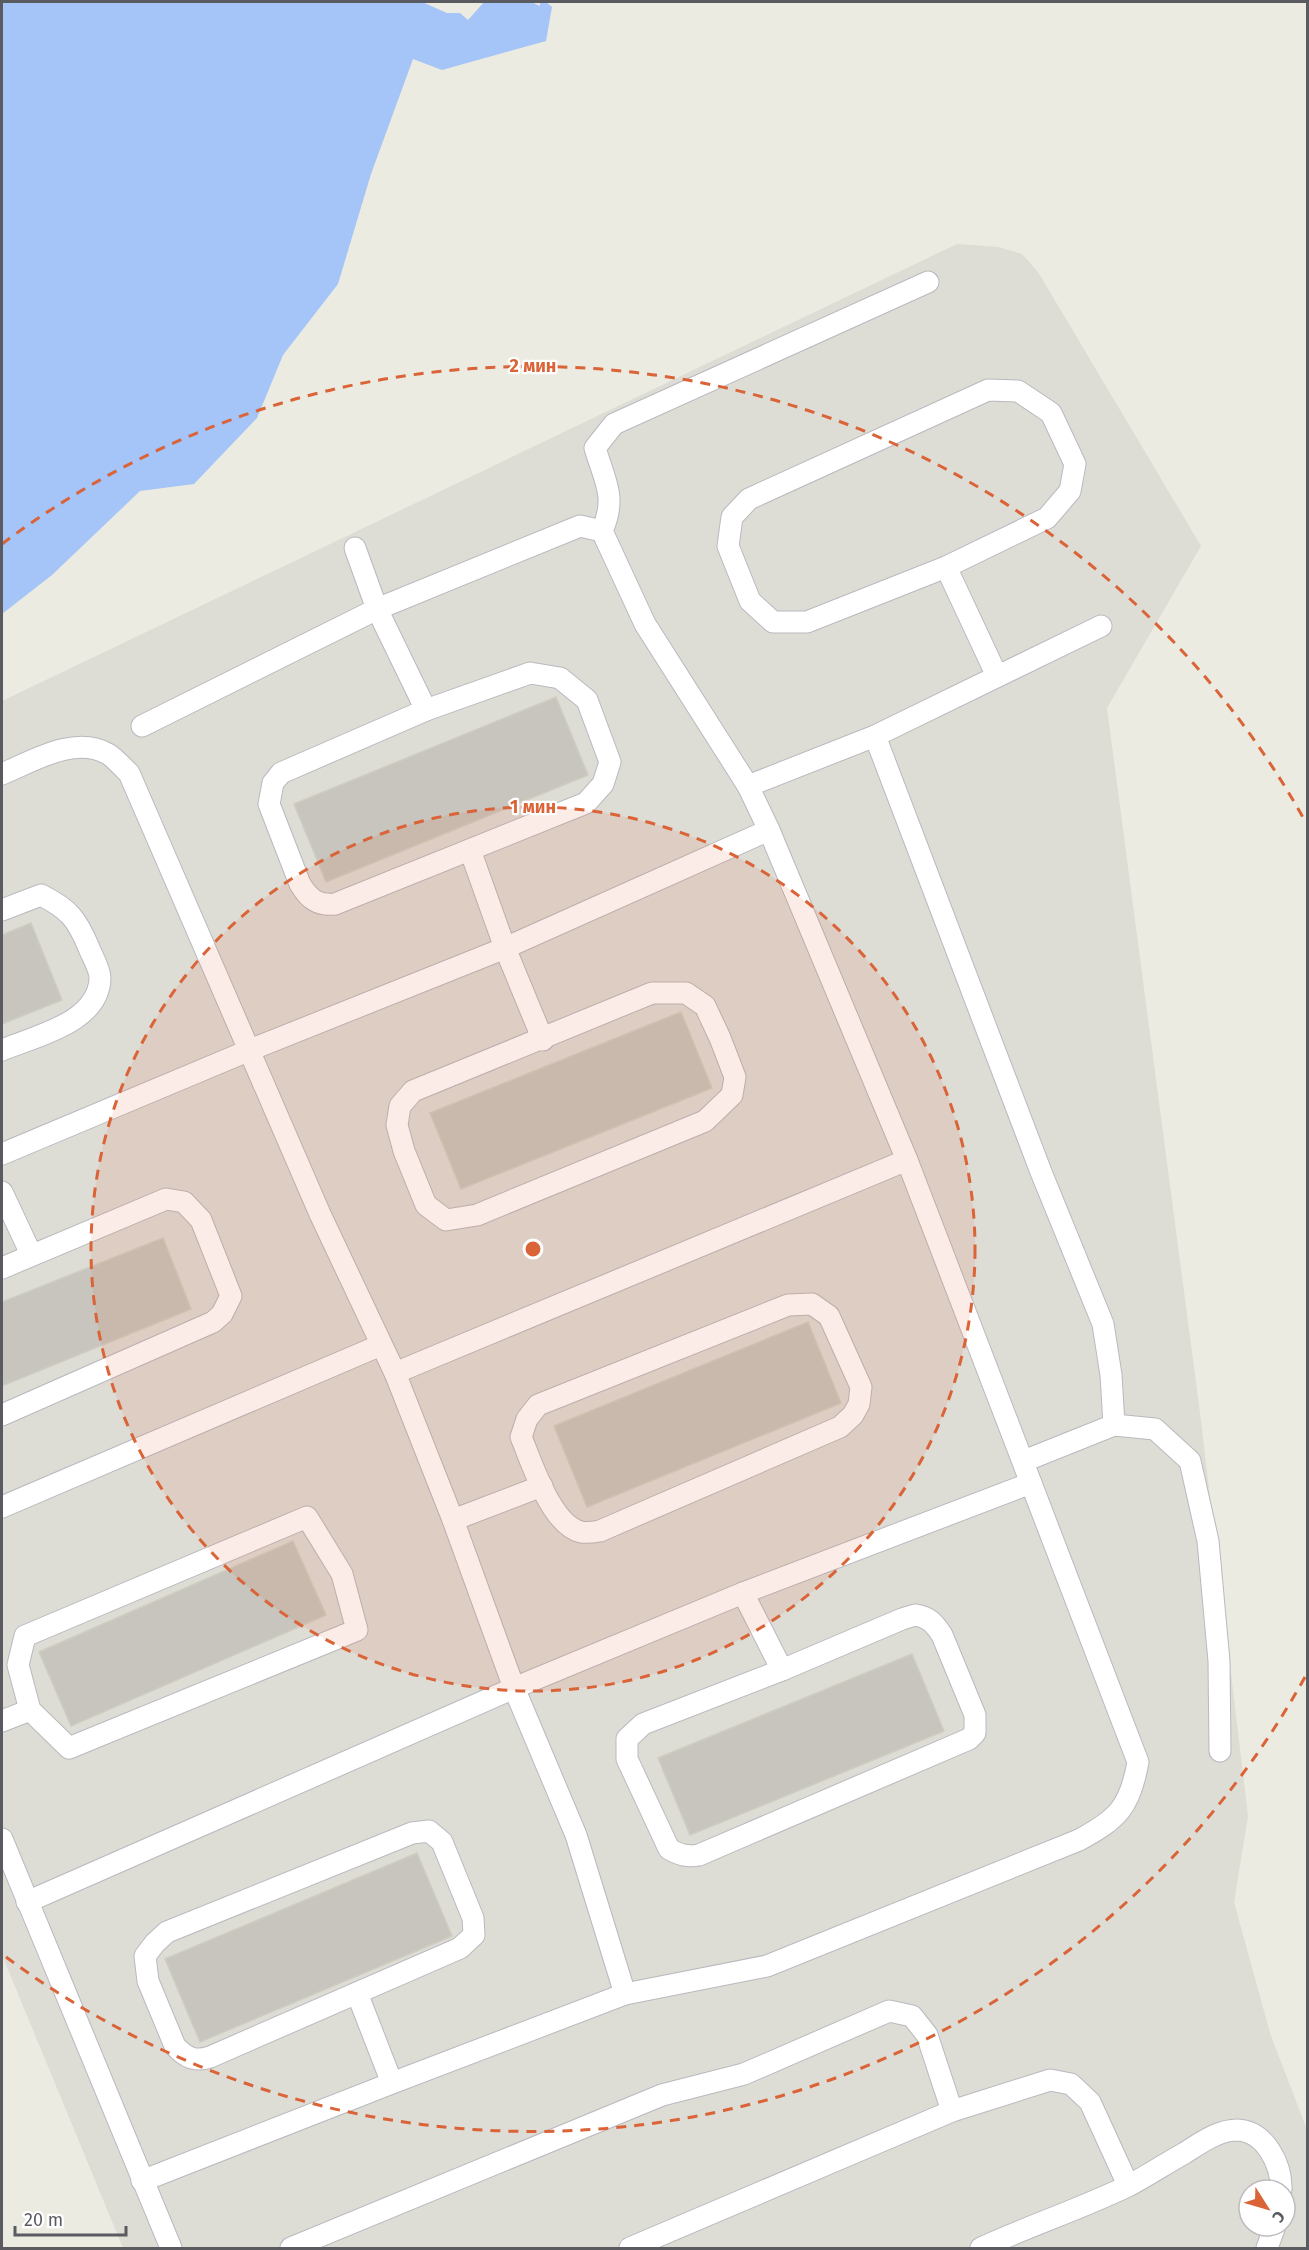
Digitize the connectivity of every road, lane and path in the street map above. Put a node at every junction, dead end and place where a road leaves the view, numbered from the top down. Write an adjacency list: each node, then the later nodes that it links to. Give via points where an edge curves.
1 (928, 282): 2 (lane, via 614,424 595,448 611,500)
2 (602, 531): 5 (lane, via 580,526); 12 (lane, via 645,624)
3 (355, 548): 5 (lane)
4 (946, 567): 4 (lane, via 807,622 773,622 750,601 728,546 732,517 749,499 988,390 1018,391 1051,413 1075,464 1070,492 1047,518); 7 (lane)
5 (377, 609): 8 (lane); 9 (lane)
6 (1101, 626): 7 (lane)
7 (997, 676): 10 (lane)
8 (426, 710): 14 (lane, via 530,673 560,678 587,700 610,762 603,784 586,803); 14 (lane, via 281,773 273,783 269,804 300,884 315,902 325,905)
9 (142, 726)
10 (875, 736): 12 (lane); 28 (lane, via 1103,1324)
11 (2, 774): 19 (lane, via 58,752 86,746 108,754 129,773)
12 (748, 786): 13 (lane)
13 (770, 830): 16 (lane); 21 (lane)
14 (470, 849): 16 (lane)
15 (2, 910): 18 (lane, via 41,895 61,905 79,924 100,976 96,996 84,1012 66,1024)
16 (505, 948): 17 (lane); 19 (lane)
17 (543, 1040): 17 (lane, via 652,993 686,993 705,1006 720,1038 735,1077 732,1095 705,1121 477,1215 446,1220 426,1205 404,1151 397,1125 400,1106 413,1091)
18 (2, 1050)
19 (250, 1050): 20 (lane); 25 (lane)
20 (2, 1154)
21 (907, 1160): 26 (lane); 29 (lane)
22 (2, 1192): 23 (lane)
23 (32, 1254): 24 (lane); 27 (lane, via 166,1199 184,1202 201,1220 231,1296 213,1322)
24 (2, 1268)
25 (381, 1345): 26 (lane); 32 (lane)
26 (395, 1373): 33 (lane)
27 (2, 1415)
28 (1114, 1425): 29 (lane); 39 (lane, via 1155,1429 1190,1461 1208,1541 1219,1662)
29 (1024, 1461): 30 (lane)
30 (1030, 1483): 34 (lane); 43 (lane, via 1138,1762 1134,1787 1124,1807 1105,1826 1079,1840 766,1966)
31 (542, 1486): 31 (lane, via 560,1519 580,1532 600,1531 840,1427 859,1404 861,1387 829,1316 812,1304 788,1305 538,1405 527,1419 522,1437); 33 (lane)
32 (2, 1507)
33 (453, 1520): 36 (lane)
34 (743, 1593): 35 (lane); 36 (lane)
35 (782, 1670): 35 (lane, via 902,1619 925,1617 942,1635 975,1715 975,1733 959,1745 699,1855 689,1857 669,1849 627,1759 627,1739 643,1724)
36 (514, 1688): 41 (lane); 43 (lane, via 576,1834)
37 (30, 1710): 37 (lane, via 69,1748 357,1630 342,1574 307,1517 25,1636 18,1665); 38 (lane)
38 (2, 1721)
39 (1220, 1750)
40 (2, 1839): 41 (lane)
41 (27, 1902): 47 (lane)
42 (357, 1993): 42 (lane, via 210,2057 192,2059 175,2046 148,1981 145,1956 167,1932 412,1833 429,1831 442,1842 473,1918 474,1935 460,1948); 44 (lane)
43 (626, 1994): 44 (lane)
44 (392, 2083): 47 (lane)
45 (952, 2111): 48 (lane, via 1050,2080 1071,2084 1090,2102); 50 (lane, via 927,2035 912,2016 889,2011 744,2074 662,2095); 51 (lane)
46 (1282, 2178): 48 (lane, via 1267,2146 1238,2130 1214,2135)
47 (142, 2181): 49 (lane)
48 (1128, 2186): 52 (lane)
49 (171, 2248)
50 (291, 2248)
51 (630, 2248)
52 (981, 2248)

